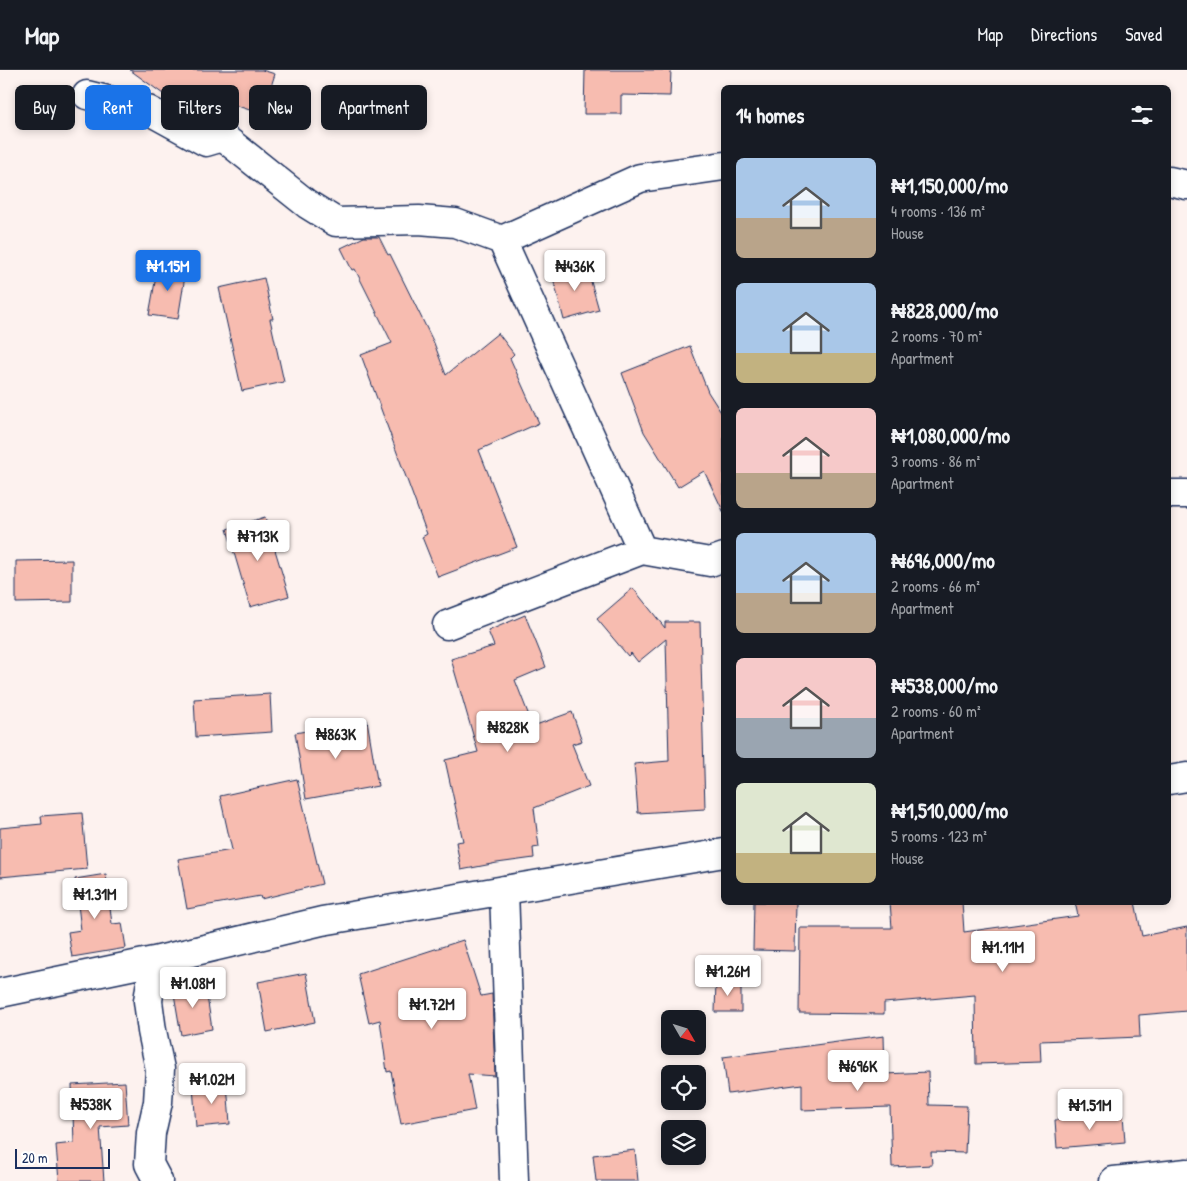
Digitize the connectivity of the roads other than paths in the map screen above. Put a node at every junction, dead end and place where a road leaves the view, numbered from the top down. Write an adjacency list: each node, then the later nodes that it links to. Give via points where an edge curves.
1 (151, 112): 5 (street, via 206,142 223,137 336,222 419,220 455,223)
2 (721, 166): 5 (street, via 640,178)
3 (1171, 181): 4 (street)
4 (1187, 185)
5 (502, 240): 8 (street)
6 (1171, 494): 7 (street)
7 (1187, 494)
8 (642, 550): 9 (street, via 710,562); 10 (street)
9 (721, 559)
10 (447, 625)
11 (1187, 777): 12 (street)
12 (1171, 780)
13 (721, 854): 14 (street)
14 (504, 890): 15 (street, via 322,922); 19 (street)
15 (154, 960): 16 (street); 18 (street, via 148,1001 160,1069 149,1164)
16 (0, 993)
17 (1187, 1173): 20 (street)
18 (158, 1181)
19 (514, 1181)
20 (1114, 1181)

